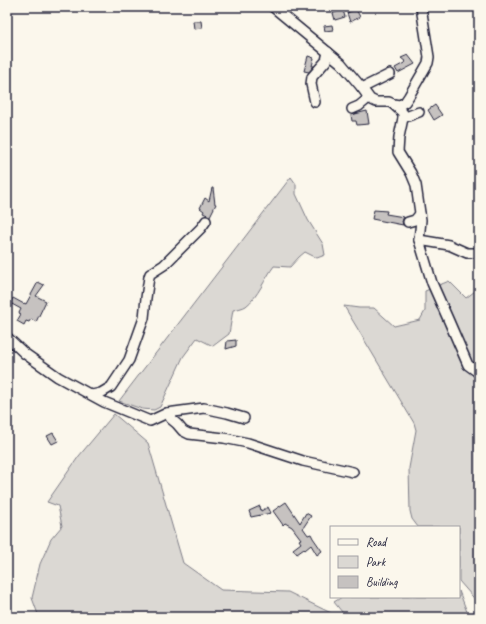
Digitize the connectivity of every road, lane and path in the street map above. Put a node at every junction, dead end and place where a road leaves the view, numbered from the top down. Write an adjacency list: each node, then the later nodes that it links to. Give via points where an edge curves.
1 (273, 7): 3 (street)
2 (421, 7): 9 (street, via 428,63 405,102 400,105)
3 (328, 52): 5 (street); 8 (street, via 326,61 312,77)
4 (390, 74): 5 (street)
5 (362, 88): 7 (street)
6 (356, 97): 7 (street)
7 (368, 100): 9 (street); 10 (street)
8 (315, 102)
9 (393, 104): 12 (street, via 403,113)
10 (352, 109)
11 (419, 112): 12 (street)
12 (403, 118): 13 (street, via 398,152 416,185)
13 (420, 214): 15 (street, via 415,220); 16 (street)
14 (206, 221): 20 (street, via 164,265 150,274 144,318 129,360 111,387)
15 (408, 222)
16 (419, 240): 17 (street, via 449,245 467,253); 19 (street, via 432,283 468,365)
17 (479, 253)
18 (7, 337): 20 (street, via 24,353 58,377)
19 (479, 374)
20 (92, 395): 21 (street, via 150,421)
21 (167, 413): 22 (street, via 204,408); 23 (street, via 189,434 248,443 303,461)
22 (244, 418)
23 (353, 472)

